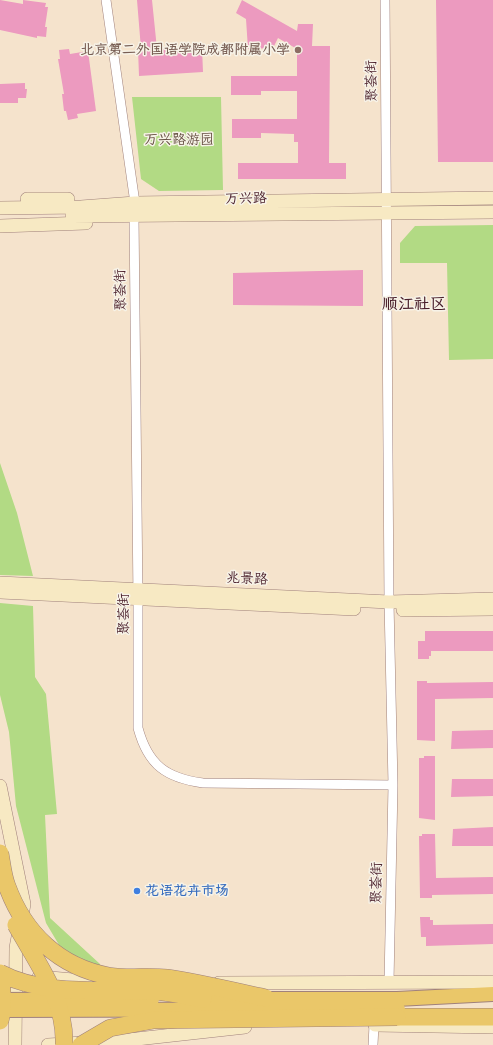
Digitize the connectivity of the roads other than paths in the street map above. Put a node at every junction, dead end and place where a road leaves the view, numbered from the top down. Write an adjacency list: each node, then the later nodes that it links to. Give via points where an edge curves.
1 (106, 0): 7 (street, 聚荟街)
2 (385, 0): 5 (street, 聚荟街)
3 (493, 198): 5 (street)
4 (0, 199): 7 (street, via 49,198)
5 (387, 199): 7 (street); 9 (street, 聚荟街)
6 (0, 208): 7 (street, via 81,207)
7 (134, 210): 9 (street, 万兴路); 10 (street, 万兴路); 11 (street, via 79,224); 14 (street, 聚荟街)
8 (493, 212): 9 (street, 万兴路)
9 (387, 214): 16 (street, 聚荟街)
10 (0, 216)
11 (0, 226)
12 (0, 583): 14 (street, 兆景路)
13 (0, 592): 14 (street, 兆景路)
14 (138, 594): 16 (street, 兆景路); 18 (street, 聚荟街, via 138,728 151,760 167,773 184,780 203,783)
15 (493, 599): 16 (street, 兆景路)
16 (389, 606): 17 (street, 兆景路); 18 (street, 聚荟街)
17 (493, 609)
18 (393, 785): 24 (street, 聚荟街)
19 (0, 786): 22 (street)
20 (0, 853): 28 (highway, bridge, via 6,886 29,929 39,941 76,966 110,976 166,978)
21 (0, 895): 41 (highway, bridge, via 55,993 64,1023)
22 (24, 904): 23 (street, via 16,948); 26 (street, via 43,937 66,964 83,976)
23 (4, 975): 26 (street); 29 (highway, bridge, via 31,985 150,991); 36 (highway, bridge, via 3,1010); 39 (street)
24 (390, 982): 25 (street); 26 (street)
25 (493, 982)
26 (105, 983)
27 (493, 994): 31 (main road)
28 (266, 998): 29 (main road, bridge); 31 (main road, bridge)
29 (203, 999): 30 (main road, bridge)
30 (0, 1000)
31 (397, 1008): 32 (main road); 33 (main road, bridge); 34 (highway); 35 (highway, bridge)
32 (493, 1009)
33 (0, 1010)
34 (493, 1017)
35 (154, 1020): 42 (highway, bridge, via 110,1028); 43 (highway, bridge, via 116,1034)
36 (0, 1021)
37 (374, 1025): 38 (street); 40 (street, via 234,1027 119,1041); 44 (street)
38 (493, 1027)
39 (15, 1045)
40 (48, 1045)
41 (64, 1045)
42 (81, 1045)
43 (102, 1045)
44 (373, 1045)

